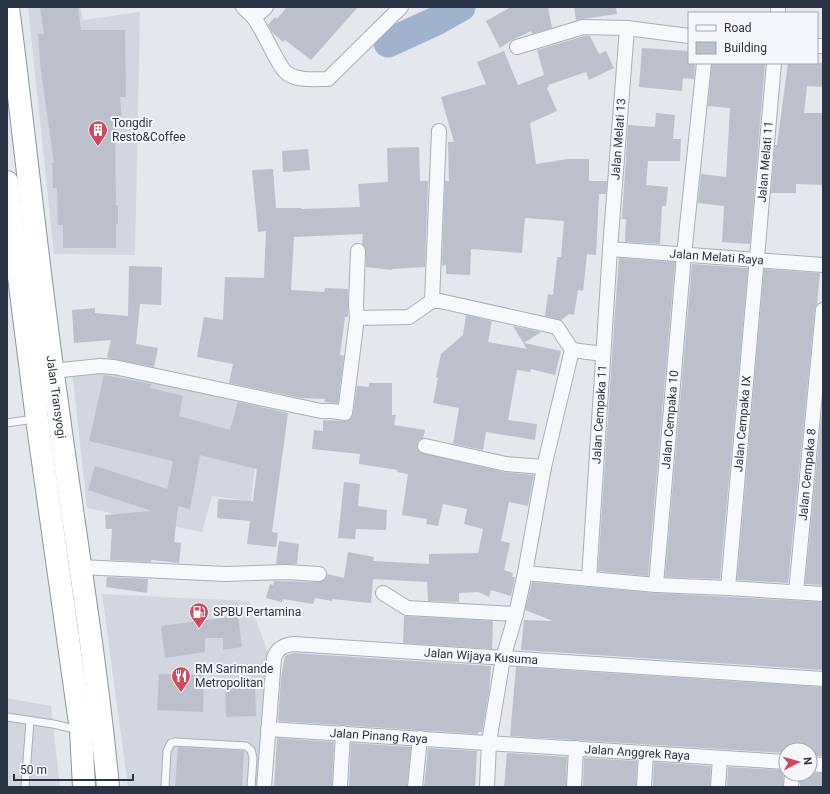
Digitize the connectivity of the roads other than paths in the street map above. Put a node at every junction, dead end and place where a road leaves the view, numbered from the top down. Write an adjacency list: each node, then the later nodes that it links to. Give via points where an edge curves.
1 (8, 7): 11 (highway, Jalan Transyogi)
2 (243, 7): 5 (street)
3 (266, 7): 5 (street)
4 (401, 7): 5 (street, via 328,79 307,79 287,74)
5 (254, 18)
6 (628, 28): 7 (street); 8 (street, via 583,27); 15 (street, Jalan Melati 13)
7 (688, 36)
8 (516, 47)
9 (704, 64): 16 (street, Jalan Cempaka 10)
10 (774, 64): 17 (street, Jalan Melati 11)
11 (15, 130): 24 (highway, Jalan Transyogi)
12 (438, 131): 19 (street)
13 (8, 192): 25 (highway, Jalan Transyogi)
14 (358, 250): 21 (street)
15 (610, 250): 16 (street, Jalan Melati Raya); 23 (street, Jalan Cempaka 11)
16 (684, 255): 17 (street, Jalan Melati Raya); 33 (street, Jalan Cempaka 10)
17 (757, 260): 18 (street, Jalan Melati Raya); 34 (street, Jalan Cempaka IX)
18 (823, 265)
19 (432, 301): 21 (street, via 409,317); 22 (street, via 557,326)
20 (823, 310): 35 (street, Jalan Cempaka 8)
21 (357, 318): 24 (street, via 345,413 321,411 114,367)
22 (572, 350): 23 (street); 28 (street)
23 (603, 354): 32 (street, Jalan Cempaka 11)
24 (52, 371): 29 (highway, Jalan Transyogi)
25 (36, 419): 26 (lane); 44 (highway, Jalan Transyogi)
26 (7, 423)
27 (425, 446): 28 (street, via 506,464)
28 (544, 467): 30 (street)
29 (80, 567): 31 (street, via 225,574); 54 (highway, Jalan Transyogi)
30 (525, 573): 32 (street); 38 (street)
31 (319, 574)
32 (589, 579): 33 (street)
33 (656, 585): 34 (street)
34 (728, 588): 35 (street)
35 (796, 592): 37 (street)
36 (383, 593): 38 (street, via 408,608)
37 (823, 594)
38 (516, 614): 39 (street)
39 (503, 658): 40 (street, Jalan Wijaya Kusuma); 43 (street, Jalan Wijaya Kusuma, via 286,645 277,651 274,658); 47 (street)
40 (823, 679)
41 (7, 717): 42 (lane)
42 (30, 721): 44 (lane); 52 (lane)
43 (268, 729): 45 (street, Jalan Pinang Raya); 57 (street, Jalan Wijaya Kusuma)
44 (81, 730): 53 (highway, Jalan Transyogi)
45 (343, 733): 46 (street, Jalan Pinang Raya); 58 (street)
46 (420, 738): 47 (street, Jalan Pinang Raya); 59 (street)
47 (489, 742): 48 (street, Jalan Anggrek Raya); 60 (street)
48 (576, 748): 49 (street, Jalan Anggrek Raya); 61 (street)
49 (646, 753): 50 (street, Jalan Anggrek Raya); 62 (street)
50 (720, 758): 51 (street, Jalan Anggrek Raya); 63 (street)
51 (778, 762)
52 (25, 787)
53 (84, 787)
54 (108, 787)
55 (165, 787): 56 (lane, via 167,750 171,743 175,742 246,746 251,750 253,758)
56 (251, 787)
57 (264, 787)
58 (340, 787)
59 (416, 787)
60 (487, 787)
61 (574, 787)
62 (644, 787)
63 (718, 787)

